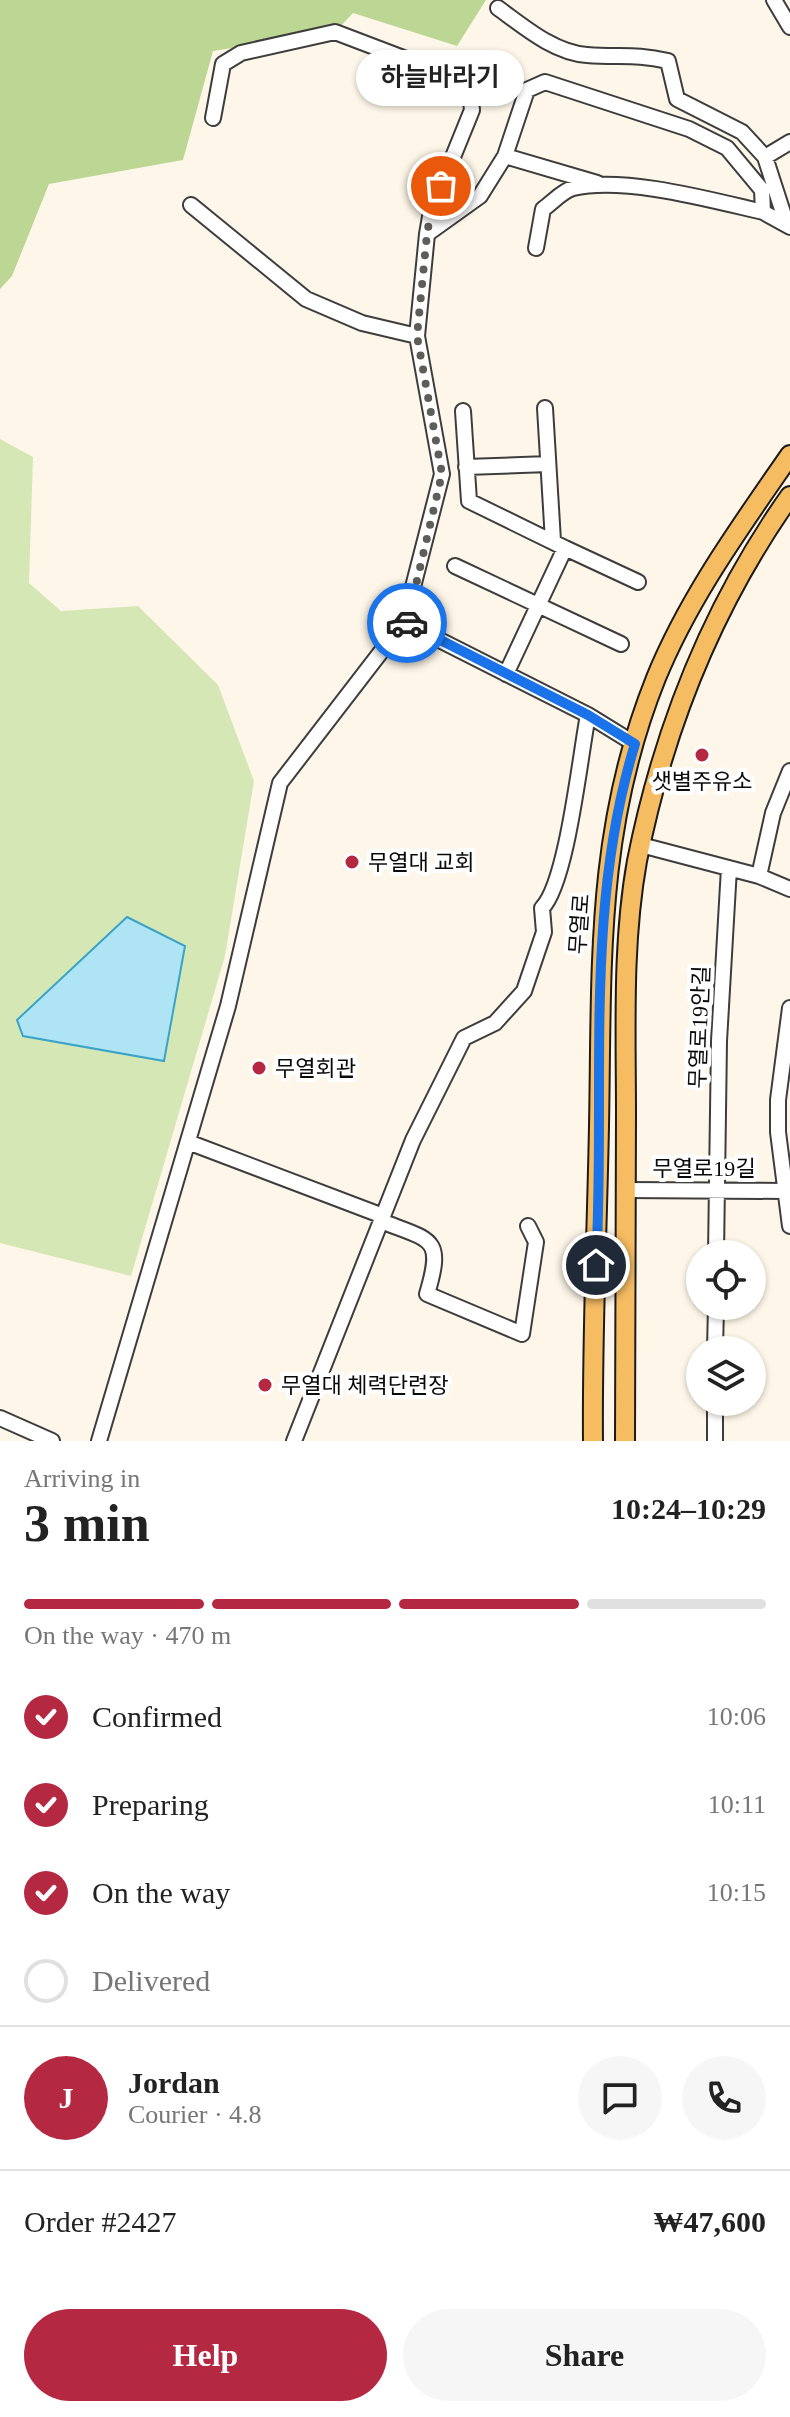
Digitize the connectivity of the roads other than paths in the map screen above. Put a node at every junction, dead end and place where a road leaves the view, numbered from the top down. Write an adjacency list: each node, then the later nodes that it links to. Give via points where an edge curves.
1 (776, 1): 3 (street)
2 (498, 8): 7 (street, via 538,37 584,55 638,54 668,61 677,99 742,132)
3 (790, 27)
4 (213, 118): 12 (street, via 223,64 241,53 335,32 469,83 472,110 431,211)
5 (790, 142): 7 (street)
6 (505, 156): 8 (street); 10 (street, via 527,90 545,82 689,129 727,148 762,190); 12 (street, via 480,196)
7 (765, 157): 11 (street)
8 (603, 185): 10 (street); 13 (street, via 569,189 543,209)
9 (191, 205): 14 (street, via 306,299 362,323)
10 (763, 212): 11 (street)
11 (788, 226)
12 (427, 234): 14 (street)
13 (536, 248)
14 (417, 336): 26 (street, via 442,474)
15 (545, 408): 18 (street)
16 (463, 411): 19 (street)
17 (790, 455): 30 (main road, 무열로, via 680,625)
18 (548, 464): 19 (street); 22 (street)
19 (466, 467): 22 (street, via 469,501)
20 (790, 496): 21 (main road)
21 (783, 519): 31 (main road, via 757,542 705,640)
22 (559, 544): 24 (street); 25 (street)
23 (455, 566): 25 (street)
24 (638, 582)
25 (538, 605): 27 (street); 28 (street)
26 (404, 622): 28 (street); 39 (street, via 280,783 228,1006)
27 (621, 644)
28 (506, 674): 29 (street)
29 (588, 715): 30 (street); 43 (street, via 560,871 551,899 542,908 544,932 524,991 495,1023 464,1038 413,1140)
30 (635, 744): 31 (main road); 52 (main road, 무열로, via 611,839 600,947)
31 (665, 761): 33 (main road)
32 (790, 771): 35 (street, via 773,813)
33 (641, 845): 34 (street); 41 (main road, via 626,965)
34 (729, 868): 35 (street); 40 (street, 무열로19안길)
35 (759, 876): 36 (street)
36 (790, 889)
37 (790, 1008): 38 (street)
38 (784, 1097): 42 (street)
39 (188, 1142): 43 (street); 50 (street)
40 (717, 1189): 41 (street, 무열로19길); 42 (street, 무열로19길); 46 (street, 무열로19안길)
41 (624, 1190): 53 (main road)
42 (784, 1191): 45 (street)
43 (382, 1218): 44 (street, via 434,1248 437,1258 427,1294 522,1334 536,1242); 51 (street)
44 (528, 1226)
45 (790, 1226)
46 (716, 1240)
47 (715, 1416): 54 (street)
48 (0, 1418): 49 (street)
49 (52, 1441)
50 (99, 1441)
51 (294, 1441)
52 (593, 1441)
53 (625, 1441)
54 (715, 1441)

